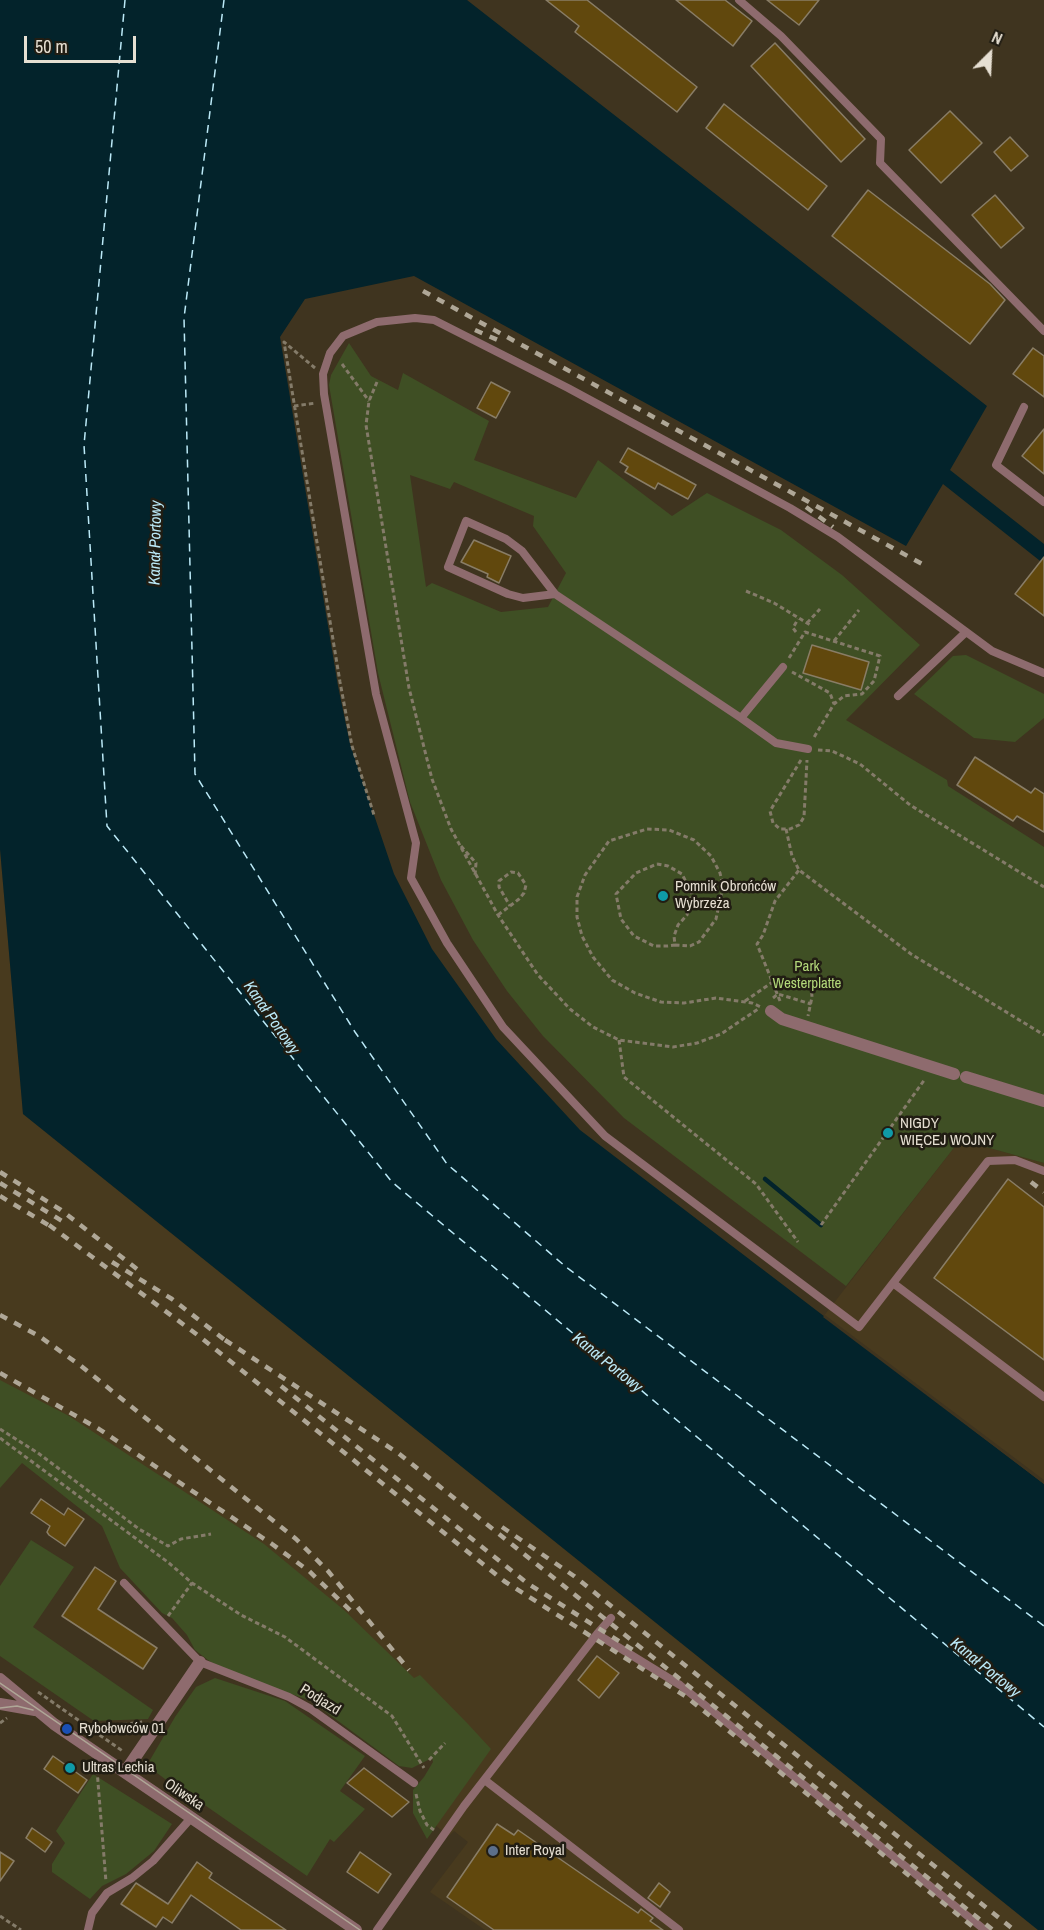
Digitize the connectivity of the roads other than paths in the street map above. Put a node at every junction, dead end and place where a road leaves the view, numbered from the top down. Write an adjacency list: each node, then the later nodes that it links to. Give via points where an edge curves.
1 (739, 0): 2 (lane, via 781,36 881,139 880,163)
2 (1044, 331)
3 (1024, 407): 4 (lane, via 996,465)
4 (1044, 502)
5 (555, 594): 5 (lane, via 522,551 507,539 466,521 448,567 523,598); 10 (lane)
6 (966, 632): 8 (lane, via 992,651); 9 (lane); 15 (lane, via 838,537 790,508 434,320 377,322 336,343 323,374 326,402 376,694 416,843 411,878 447,943 503,1027 605,1136 859,1327)
7 (783, 667): 10 (lane)
8 (1044, 673)
9 (898, 696)
10 (741, 718): 11 (lane, via 776,743)
11 (807, 749)
12 (771, 1011): 13 (street, via 805,1026)
13 (1044, 1101)
14 (1044, 1171): 15 (lane, via 1015,1160 988,1161)
15 (893, 1283): 16 (lane)
16 (1044, 1397)
17 (124, 1583): 20 (lane, Podjazd)
18 (611, 1618): 19 (lane)
19 (597, 1634): 25 (lane); 32 (lane, via 680,1685)
20 (200, 1662): 24 (street); 26 (lane, Podjazd, via 311,1709)
21 (0, 1679): 23 (street, Oliwska)
22 (0, 1704): 23 (street)
23 (36, 1710): 24 (street, Oliwska)
24 (125, 1773): 27 (street, Oliwska)
25 (486, 1781): 30 (lane); 31 (lane)
26 (414, 1783)
27 (191, 1818): 28 (lane, via 153,1861 107,1893 92,1913); 29 (street, Oliwska)
28 (88, 1930)
29 (356, 1930)
30 (377, 1930)
31 (679, 1930)
32 (985, 1930)

